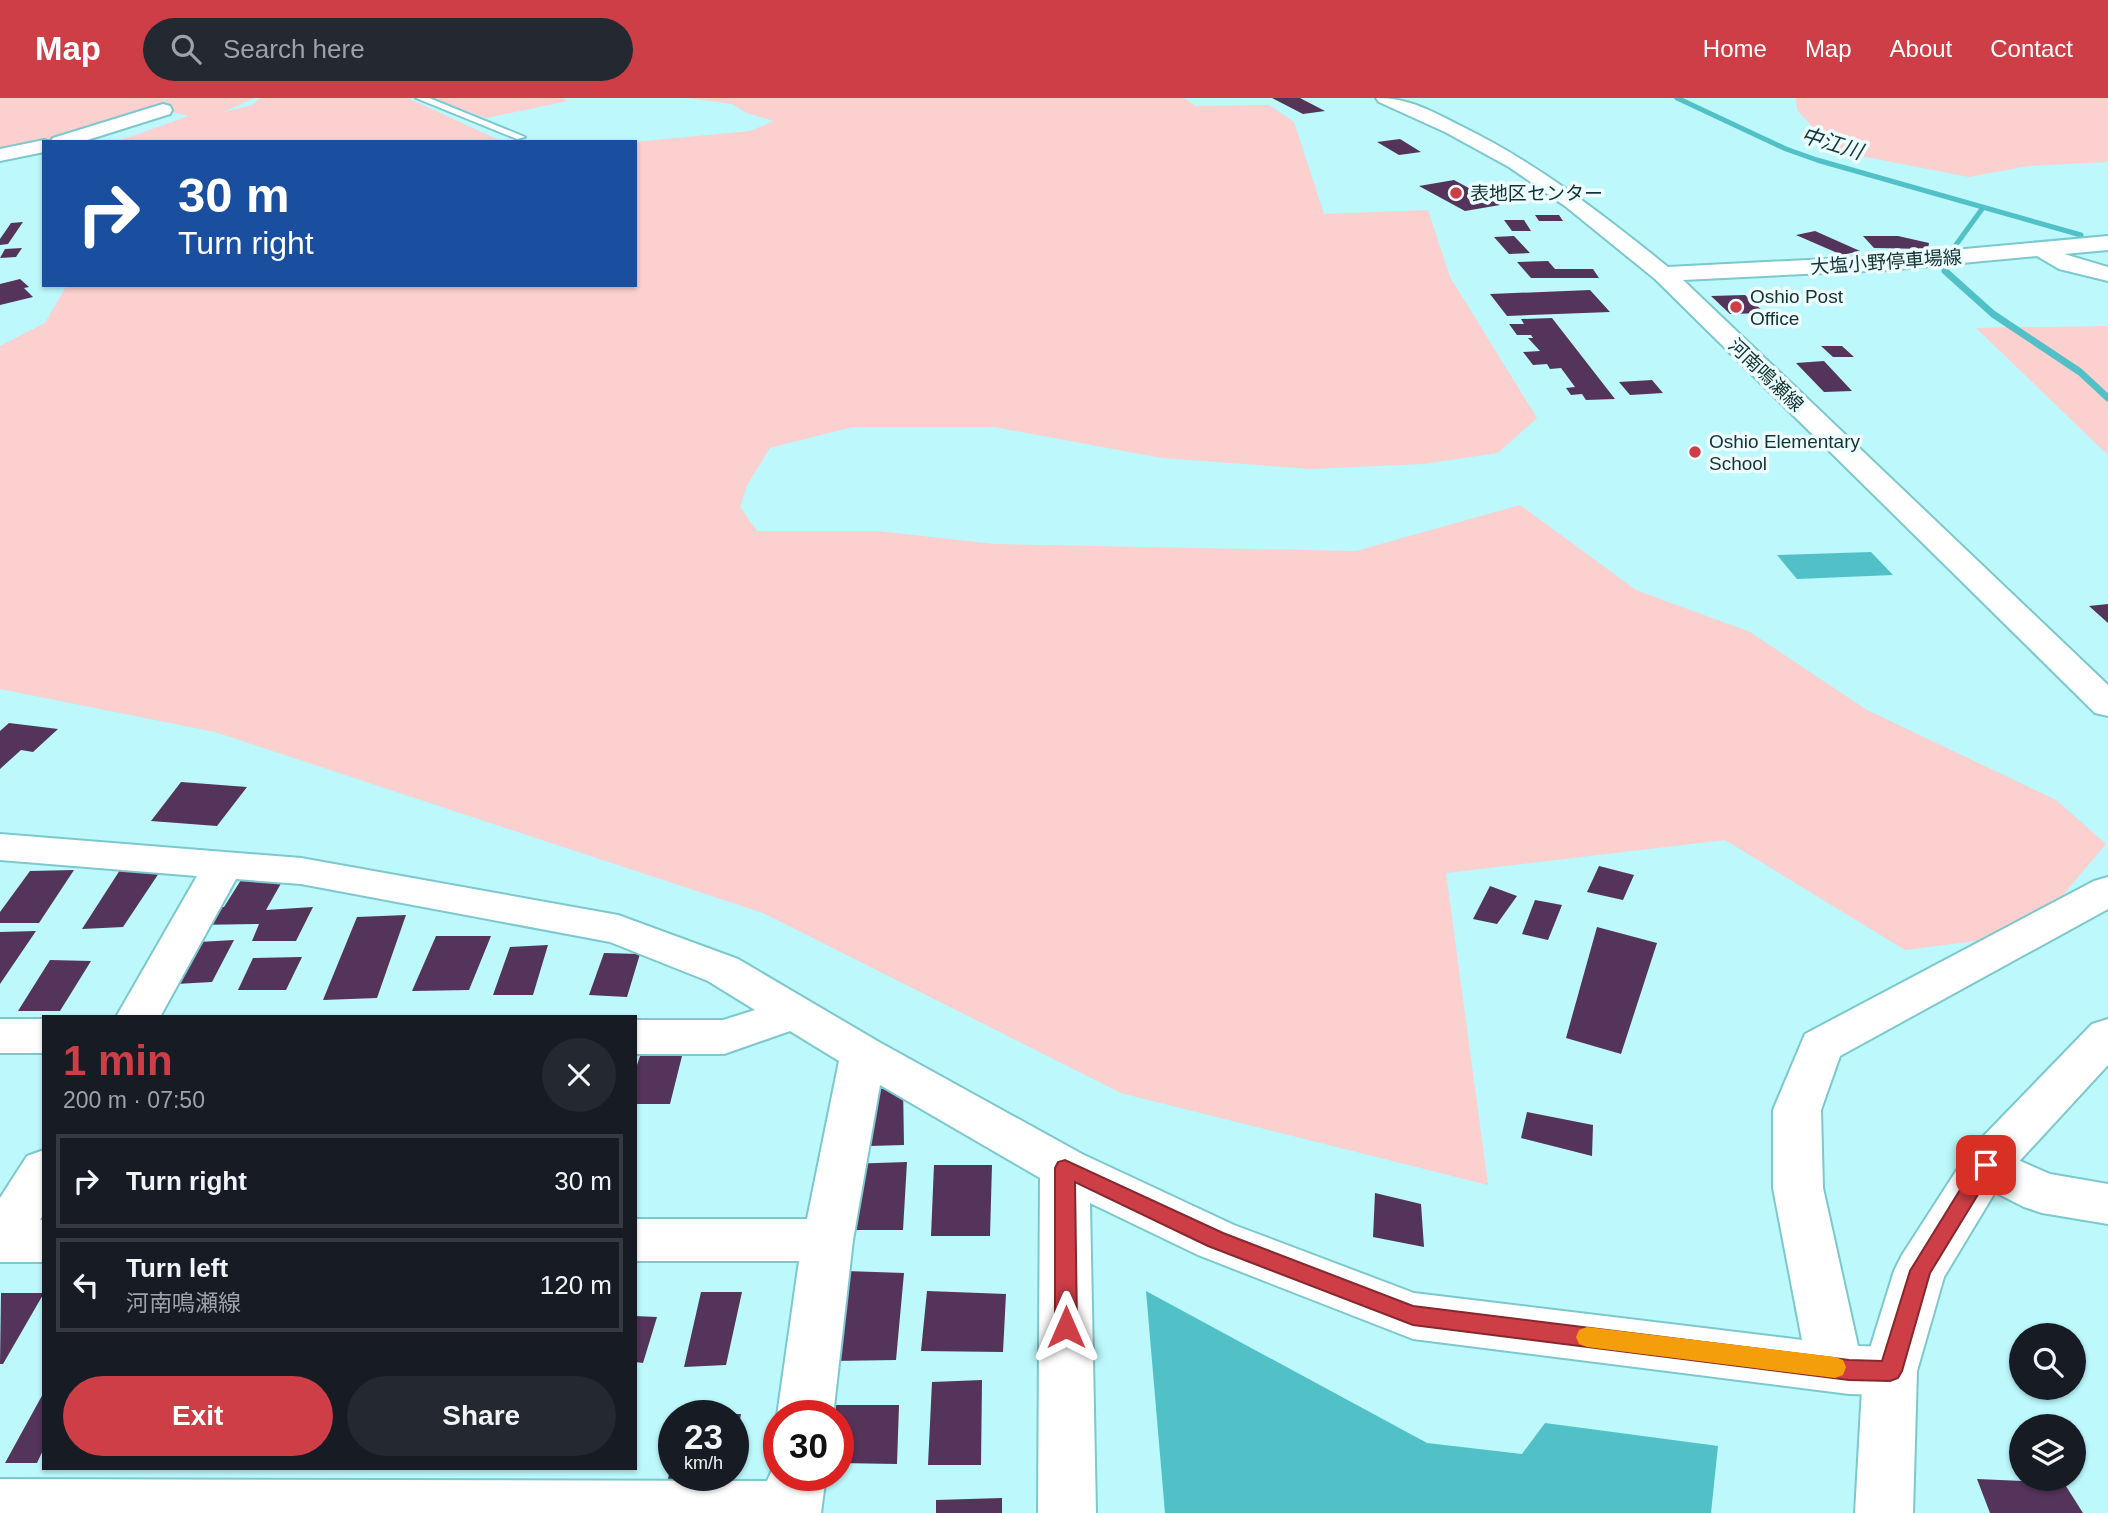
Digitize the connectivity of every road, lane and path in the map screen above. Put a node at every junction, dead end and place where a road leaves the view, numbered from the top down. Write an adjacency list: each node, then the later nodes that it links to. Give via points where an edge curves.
1 (421, 98): 4 (lane)
2 (1385, 98): 10 (street, 河南鳴瀬線, via 1515,163)
3 (163, 110): 5 (street)
4 (520, 137)
5 (67, 140)
6 (42, 146): 7 (street)
7 (0, 155)
8 (2108, 243): 9 (street, 大塩小野停車場線)
9 (2041, 251): 10 (street, 大塩小野停車場線); 11 (street, via 2067,264)
10 (1662, 274): 12 (street, 河南鳴瀬線)
11 (2108, 274)
12 (2108, 705)
13 (0, 847): 14 (street)
14 (225, 863): 16 (street, via 301,870 618,929 723,970); 17 (street)
15 (2108, 891): 31 (street, via 1821,1046 1797,1110 1798,1188)
16 (797, 1012): 21 (street, via 724,1037); 22 (street)
17 (139, 1015)
18 (0, 1036): 19 (street)
19 (42, 1036)
20 (2108, 1036): 23 (street)
21 (637, 1037)
22 (863, 1054): 24 (street); 28 (street)
23 (1986, 1165): 26 (street, via 2042,1193); 32 (street, via 1920,1271)
24 (1065, 1168): 31 (street, via 1216,1240 1413,1316); 36 (street)
25 (42, 1173): 29 (street)
26 (2108, 1203)
27 (637, 1240): 28 (street)
28 (828, 1240): 33 (street)
29 (0, 1241): 30 (street)
30 (42, 1241)
31 (1835, 1367): 32 (street)
32 (1890, 1371): 37 (street)
33 (807, 1400)
34 (794, 1499): 35 (street)
35 (0, 1507)
36 (1067, 1513)
37 (1884, 1513)

